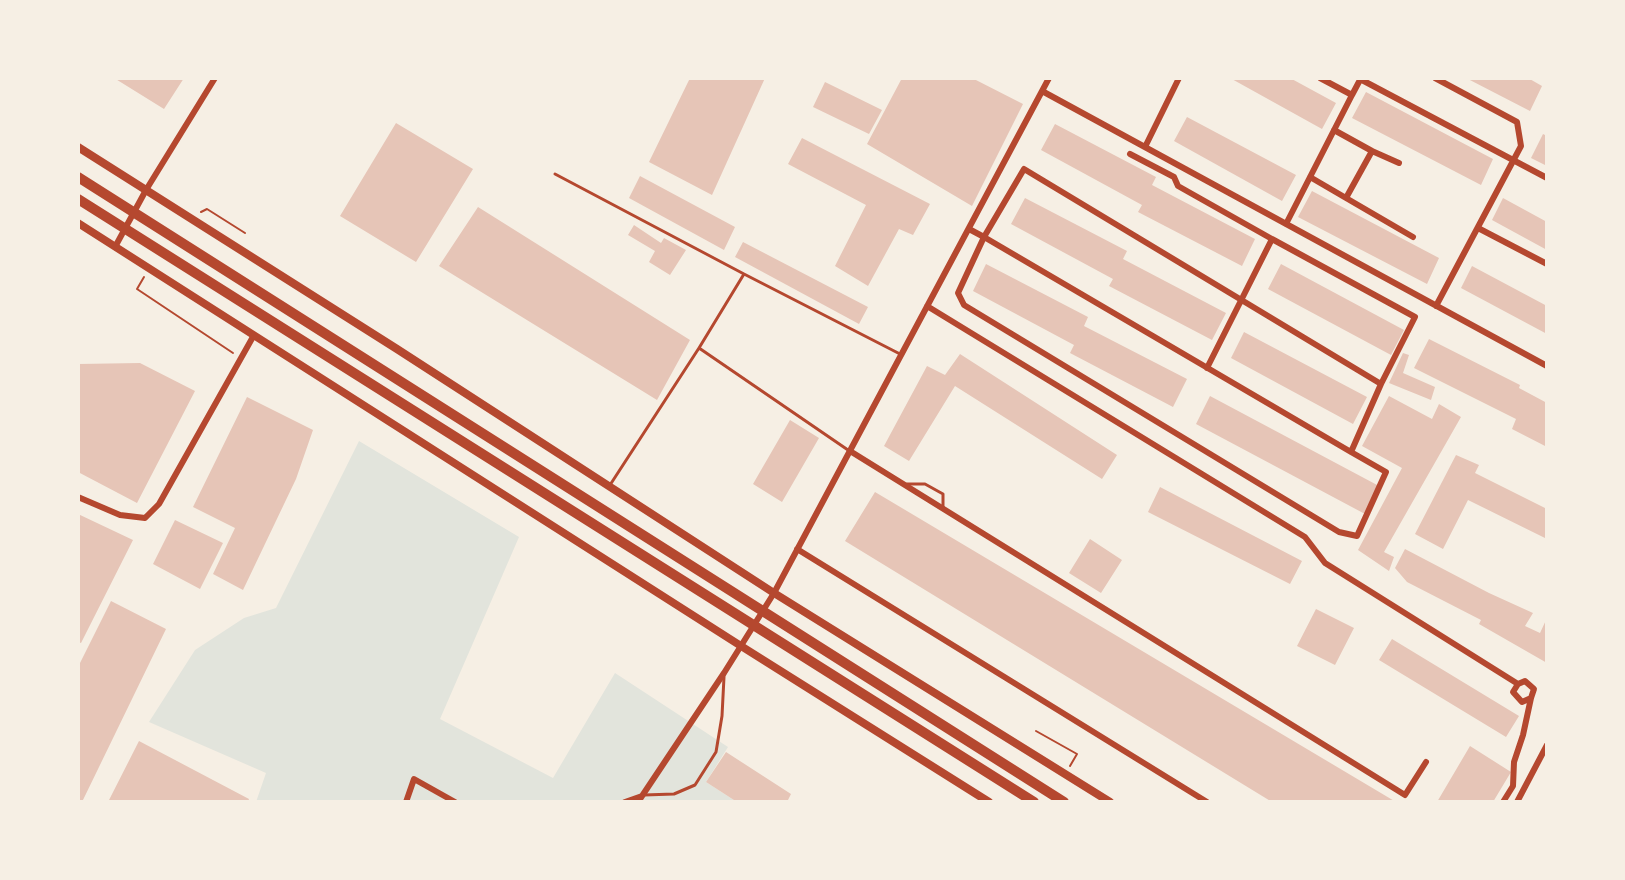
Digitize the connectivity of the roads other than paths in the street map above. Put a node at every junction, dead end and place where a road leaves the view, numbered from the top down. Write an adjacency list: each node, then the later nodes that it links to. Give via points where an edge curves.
1 (215, 78): 20 (street)
2 (1049, 78): 7 (street)
3 (1179, 78): 11 (street)
4 (1320, 78): 8 (street)
5 (1360, 78): 8 (street); 14 (street)
6 (1435, 78): 14 (street, via 1517,122 1521,146)
7 (1042, 91): 11 (street); 28 (street)
8 (1352, 94): 9 (street)
9 (1334, 130): 12 (street); 18 (street)
10 (78, 147): 20 (street)
11 (1145, 147): 25 (street)
12 (1372, 151): 15 (street); 21 (street)
13 (1130, 154): 31 (street)
14 (1514, 160): 19 (street); 26 (street)
15 (1399, 163)
16 (555, 174): 34 (lane)
17 (78, 177): 23 (highway)
18 (1310, 177): 21 (street); 25 (street)
19 (1547, 178)
20 (146, 190): 23 (street); 47 (street)
21 (1346, 198): 30 (street)
22 (78, 199): 27 (highway)
23 (134, 212): 27 (street); 52 (highway)
24 (78, 223): 32 (street)
25 (1286, 224): 37 (street)
26 (1478, 228): 33 (street); 37 (street)
27 (125, 229): 32 (street); 53 (highway)
28 (969, 229): 29 (street); 36 (street)
29 (984, 237): 35 (street, via 1024,169); 42 (street); 45 (street, via 958,293 964,305 1339,532 1357,536 1386,472)
30 (1413, 237)
31 (1272, 239): 35 (street); 43 (street, via 1415,317)
32 (115, 247): 38 (street)
33 (1547, 264)
34 (744, 274): 39 (lane); 40 (lane)
35 (1241, 300): 42 (street); 43 (street)
36 (927, 306): 40 (street); 56 (street, via 1305,537 1325,563)
37 (1436, 306): 41 (street)
38 (254, 335): 48 (street, via 159,504 145,518 120,515); 54 (street)
39 (699, 348): 44 (lane); 47 (lane)
40 (901, 355): 44 (street)
41 (1547, 366)
42 (1207, 368): 45 (street)
43 (1381, 384): 45 (street)
44 (850, 451): 46 (street); 50 (street)
45 (1350, 452)
46 (902, 483): 49 (street); 49 (lane, via 925,484 943,494)
47 (609, 486): 51 (street)
48 (78, 497)
49 (943, 509): 59 (street, via 1405,795)
50 (797, 549): 51 (street); 68 (street)
51 (774, 593): 52 (street); 67 (street)
52 (763, 611): 53 (street); 66 (highway)
53 (754, 626): 54 (street); 65 (highway)
54 (741, 646): 55 (street); 64 (street)
55 (724, 673): 60 (street); 60 (lane, via 716,752 694,785 674,794)
56 (1518, 684): 57 (street, via 1525,681 1534,688); 57 (street, via 1513,692 1522,702)
57 (1531, 698): 69 (street, via 1514,762 1513,786)
58 (1547, 745): 70 (street)
59 (1426, 762)
60 (641, 800): 63 (street)
61 (406, 802): 62 (street, via 414,779)
62 (455, 802)
63 (625, 802)
64 (989, 802)
65 (1034, 802)
66 (1065, 802)
67 (1110, 802)
68 (1207, 802)
69 (1503, 802)
70 (1517, 802)

